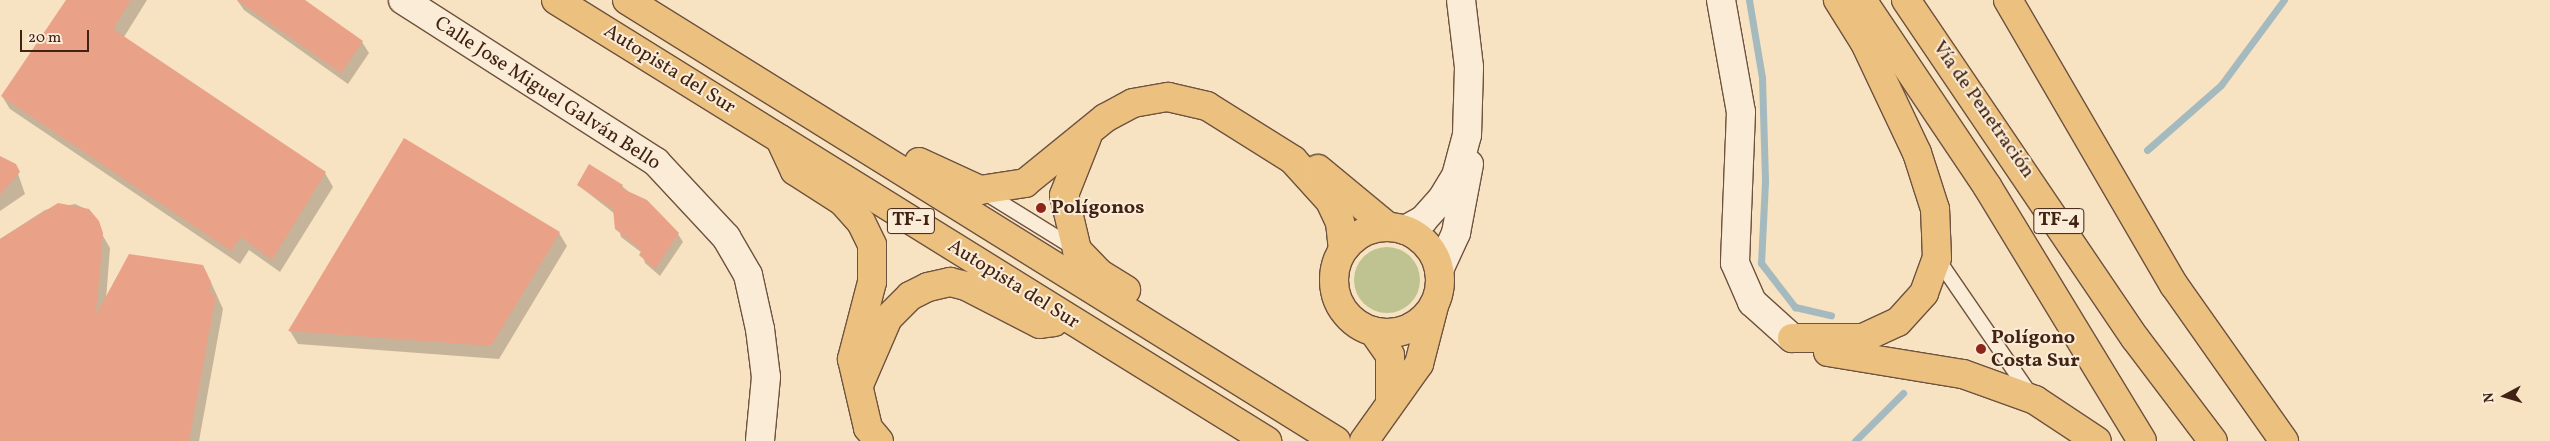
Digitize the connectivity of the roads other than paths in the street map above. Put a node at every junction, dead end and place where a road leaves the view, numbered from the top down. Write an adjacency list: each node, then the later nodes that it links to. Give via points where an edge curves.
1 (403, 0): 29 (street, Calle Jose Miguel Galván Bello, via 656,162 726,237 748,275 760,329 766,377)
2 (556, 0): 13 (main road, Autopista del Sur / TF-1)
3 (627, 0): 10 (main road, Autopista del Sur / TF-1)
4 (1461, 0): 12 (street, via 1469,67)
5 (1721, 0): 24 (street, via 1740,112 1735,263 1752,302)
6 (1838, 0): 19 (main road, via 1865,43 1917,153 1935,208)
7 (1862, 0): 35 (main road, Vía de Penetración / TF-4, via 1987,186)
8 (1906, 0): 36 (main road, Vía de Penetración / TF-4, via 2136,338)
9 (2008, 0): 37 (main road, via 2174,285)
10 (831, 127): 15 (main road, via 859,124 943,177); 25 (main road, Autopista del Sur / TF-1)
11 (1087, 136): 14 (main road, via 1105,118 1133,103 1168,97 1206,106); 15 (main road, via 1024,183); 17 (main road, via 1064,195)
12 (1466, 136): 16 (street, via 1456,176 1442,199 1423,220); 20 (street, via 1469,169 1464,195 1449,255)
13 (780, 139): 22 (main road, Autopista del Sur / TF-1); 26 (main road, via 795,171 842,201 861,222 872,245 872,282 852,359)
14 (1293, 160): 16 (main road, via 1324,173); 18 (main road, via 1330,201 1340,222)
15 (980, 190): 17 (lane)
16 (1396, 228): 18 (main road, via 1369,230); 20 (main road, via 1427,246)
17 (1077, 250): 25 (main road, via 1099,274 1187,328)
18 (1343, 250): 23 (main road, via 1334,282 1337,298 1345,313)
19 (1937, 258): 24 (main road, via 1924,293 1898,322 1863,338); 28 (lane)
20 (1439, 270): 21 (main road)
21 (1434, 306): 23 (main road, via 1406,330); 27 (main road, via 1419,364)
22 (1068, 320): 26 (main road, via 1040,324 966,286 950,282 928,287 910,296 888,318); 31 (main road, Autopista del Sur / TF-1)
23 (1373, 332): 27 (main road, via 1390,355)
24 (1792, 338): 28 (main road, via 1835,354 1939,368)
25 (1200, 357): 32 (main road, Autopista del Sur / TF-1)
26 (858, 387): 30 (main road, via 868,428)
27 (1390, 400): 33 (main road)
28 (2035, 400): 34 (main road)
29 (760, 441)
30 (879, 441)
31 (1267, 441)
32 (1336, 441)
33 (1364, 441)
34 (2097, 441)
35 (2142, 441)
36 (2213, 441)
37 (2284, 441)

